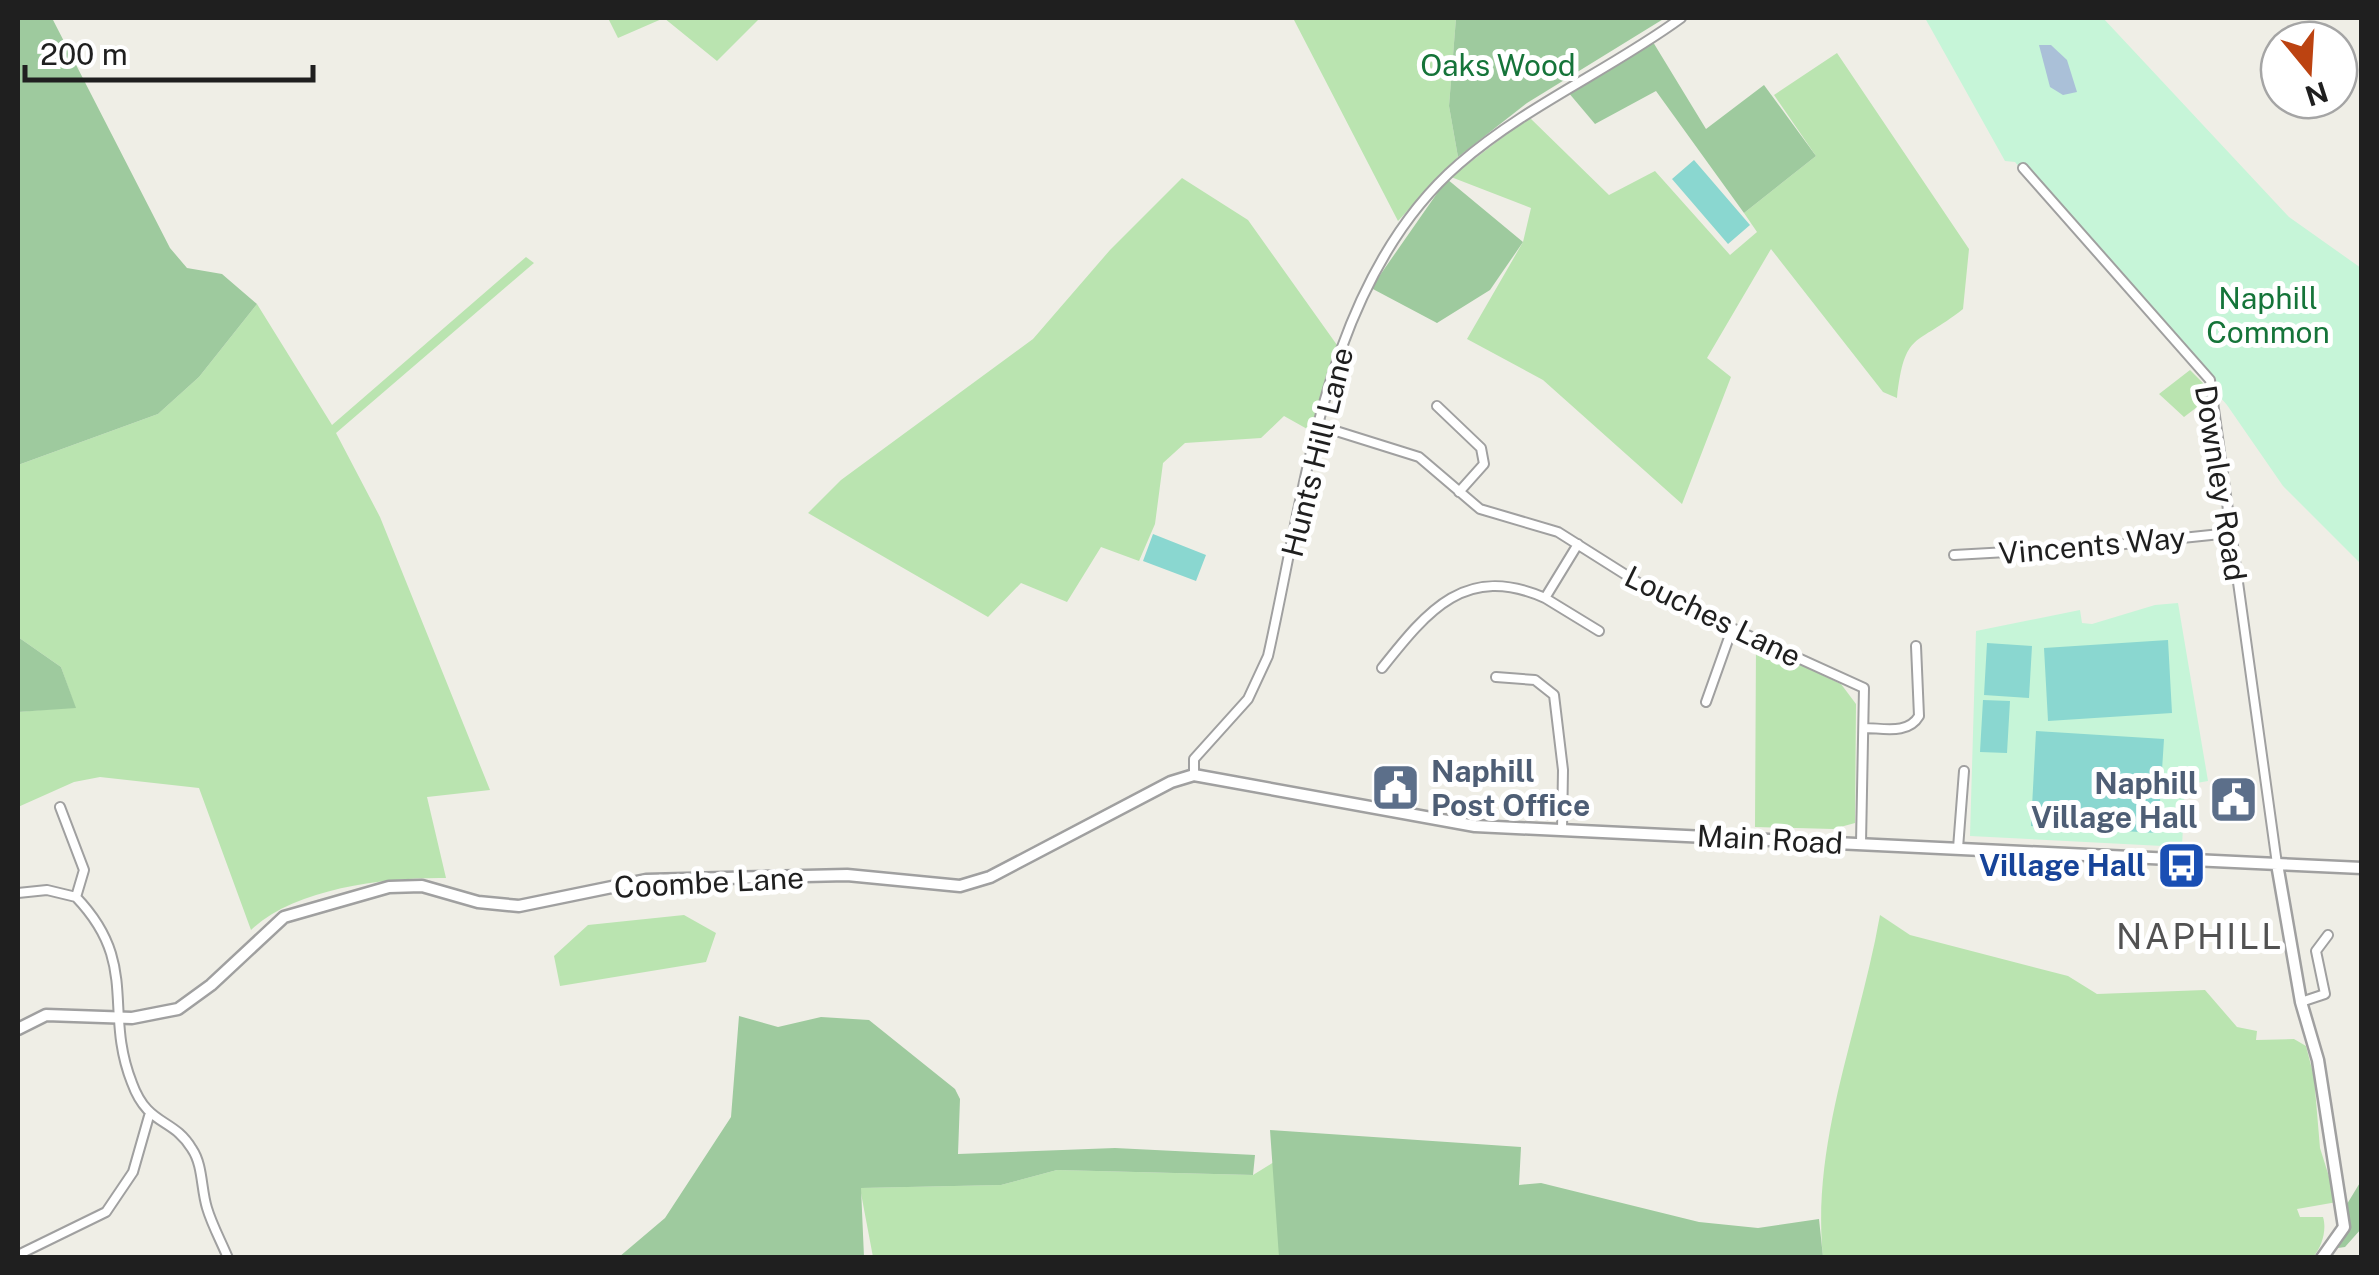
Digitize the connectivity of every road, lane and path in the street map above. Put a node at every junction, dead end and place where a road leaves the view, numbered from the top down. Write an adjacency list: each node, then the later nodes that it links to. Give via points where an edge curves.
1 (1680, 18): 4 (street, Hunts Hill Lane, via 1507,128 1406,218 1339,351)
2 (2023, 168): 6 (street, Downley Road, via 2210,380)
3 (1437, 406): 5 (street, via 1481,448 1484,464)
4 (1320, 426): 5 (street, Louches Lane, via 1419,457); 20 (street, Hunts Hill Lane, via 1268,656 1248,700 1194,758)
5 (1459, 492): 7 (street, Louches Lane, via 1480,510)
6 (2230, 532): 8 (street, Vincents Way); 25 (street, Downley Road)
7 (1578, 544): 9 (street); 10 (street, Louches Lane, via 1653,592)
8 (1954, 555)
9 (1545, 598): 11 (street); 13 (street, via 1513,584 1482,584 1422,617)
10 (1732, 628): 17 (street); 18 (street, Louches Lane, via 1864,688)
11 (1599, 631)
12 (1916, 646): 18 (street, via 1915,723)
13 (1382, 668)
14 (1512, 675): 15 (street); 16 (street); 22 (street, via 1546,684 1554,695)
15 (1496, 677)
16 (1510, 687)
17 (1706, 702)
18 (1864, 728): 23 (street, Louches Lane)
19 (1964, 771): 24 (street)
20 (1189, 776): 22 (street, Main Road, via 1426,818); 31 (street, Coombe Lane, via 960,886 847,874 646,880 519,906 422,886 389,886 284,917 196,997 157,1015)
21 (60, 807): 28 (street, via 84,870)
22 (1562, 830): 23 (street, Main Road)
23 (1861, 843): 24 (street, Main Road)
24 (1958, 848): 25 (street, Main Road)
25 (2277, 864): 26 (street, Main Road); 30 (street)
26 (2362, 868)
27 (18, 894): 28 (street, via 47,890)
28 (76, 897): 31 (street, via 99,920 112,948)
29 (2328, 935): 30 (street, via 2316,951 2325,994)
30 (2302, 1002): 36 (street, via 2318,1060 2344,1227)
31 (120, 1018): 32 (street, Coombe Lane, via 46,1015); 33 (street, via 124,1061)
32 (18, 1029)
33 (149, 1116): 34 (street, via 133,1172 106,1212); 35 (street, via 182,1135 195,1152 207,1210)
34 (18, 1255)
35 (228, 1258)
36 (2322, 1258)

